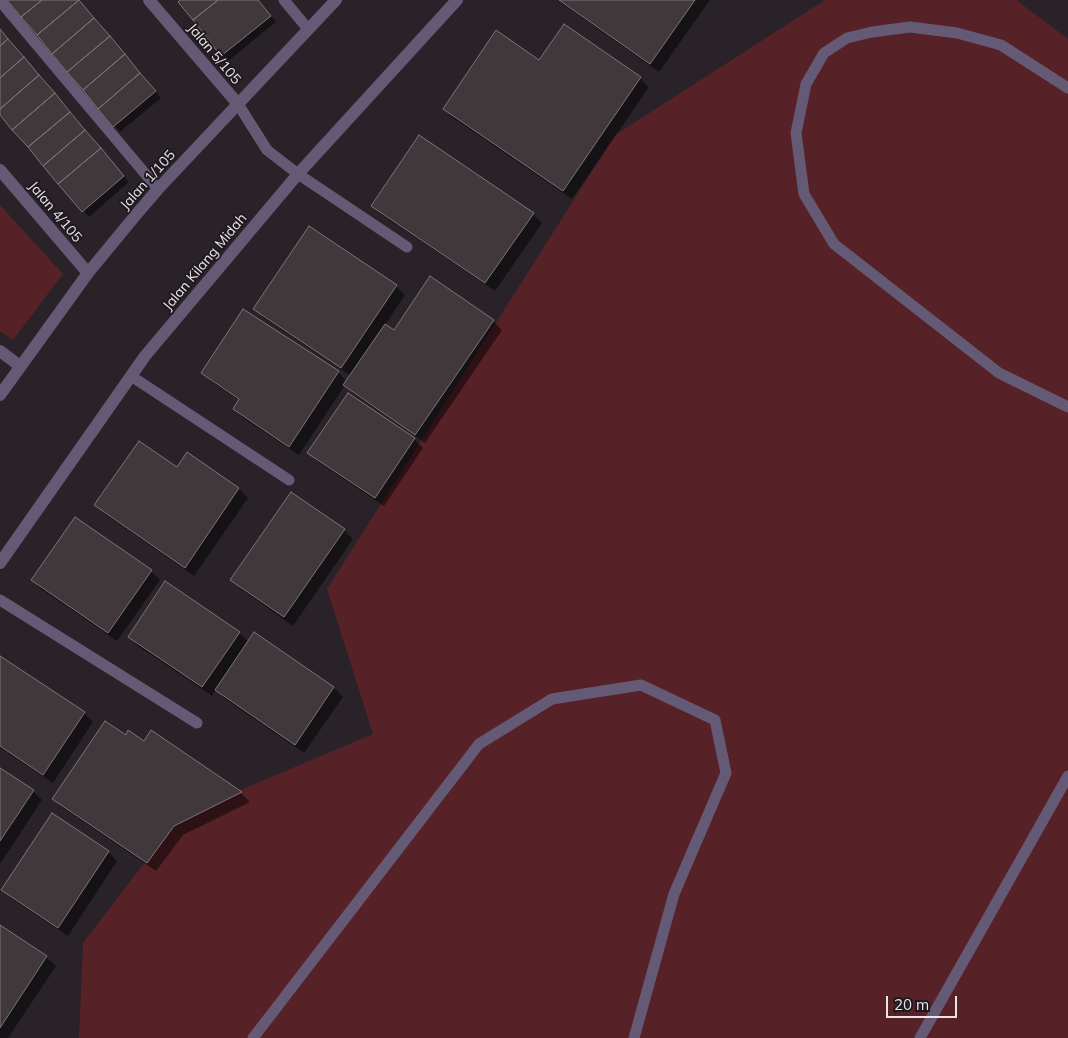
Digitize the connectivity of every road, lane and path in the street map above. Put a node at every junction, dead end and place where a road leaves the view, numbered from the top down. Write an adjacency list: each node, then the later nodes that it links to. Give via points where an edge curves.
1 (149, 0): 8 (street, Jalan 5/105)
2 (284, 0): 6 (lane)
3 (336, 0): 6 (street, Jalan 1/105)
4 (457, 0): 10 (street, Jalan Kilang Midah)
5 (0, 1): 11 (lane)
6 (308, 29): 8 (street, Jalan 1/105)
7 (1068, 88): 18 (lane, via 1001,45 957,33 910,28 872,32 847,38 824,54 806,84 796,133 804,194 834,244 999,373)
8 (238, 104): 10 (lane, via 266,150); 11 (street, Jalan 1/105)
9 (0, 170): 13 (street, Jalan 4/105)
10 (298, 174): 12 (lane); 16 (street, Jalan Kilang Midah)
11 (158, 189): 13 (street, Jalan 1/105)
12 (407, 247)
13 (88, 273): 15 (street, Jalan 1/105)
14 (0, 351): 15 (street)
15 (20, 366): 17 (street, Jalan 1/105)
16 (131, 376): 19 (lane); 20 (street, Jalan Kilang Midah)
17 (0, 395)
18 (1068, 407)
19 (289, 480)
20 (0, 563)
21 (0, 600): 22 (lane)
22 (197, 723)
23 (1068, 776): 26 (lane)
24 (253, 1038): 25 (lane, via 479,744 552,699 641,685 715,720 726,772 674,894)
25 (634, 1038)
26 (920, 1038)

